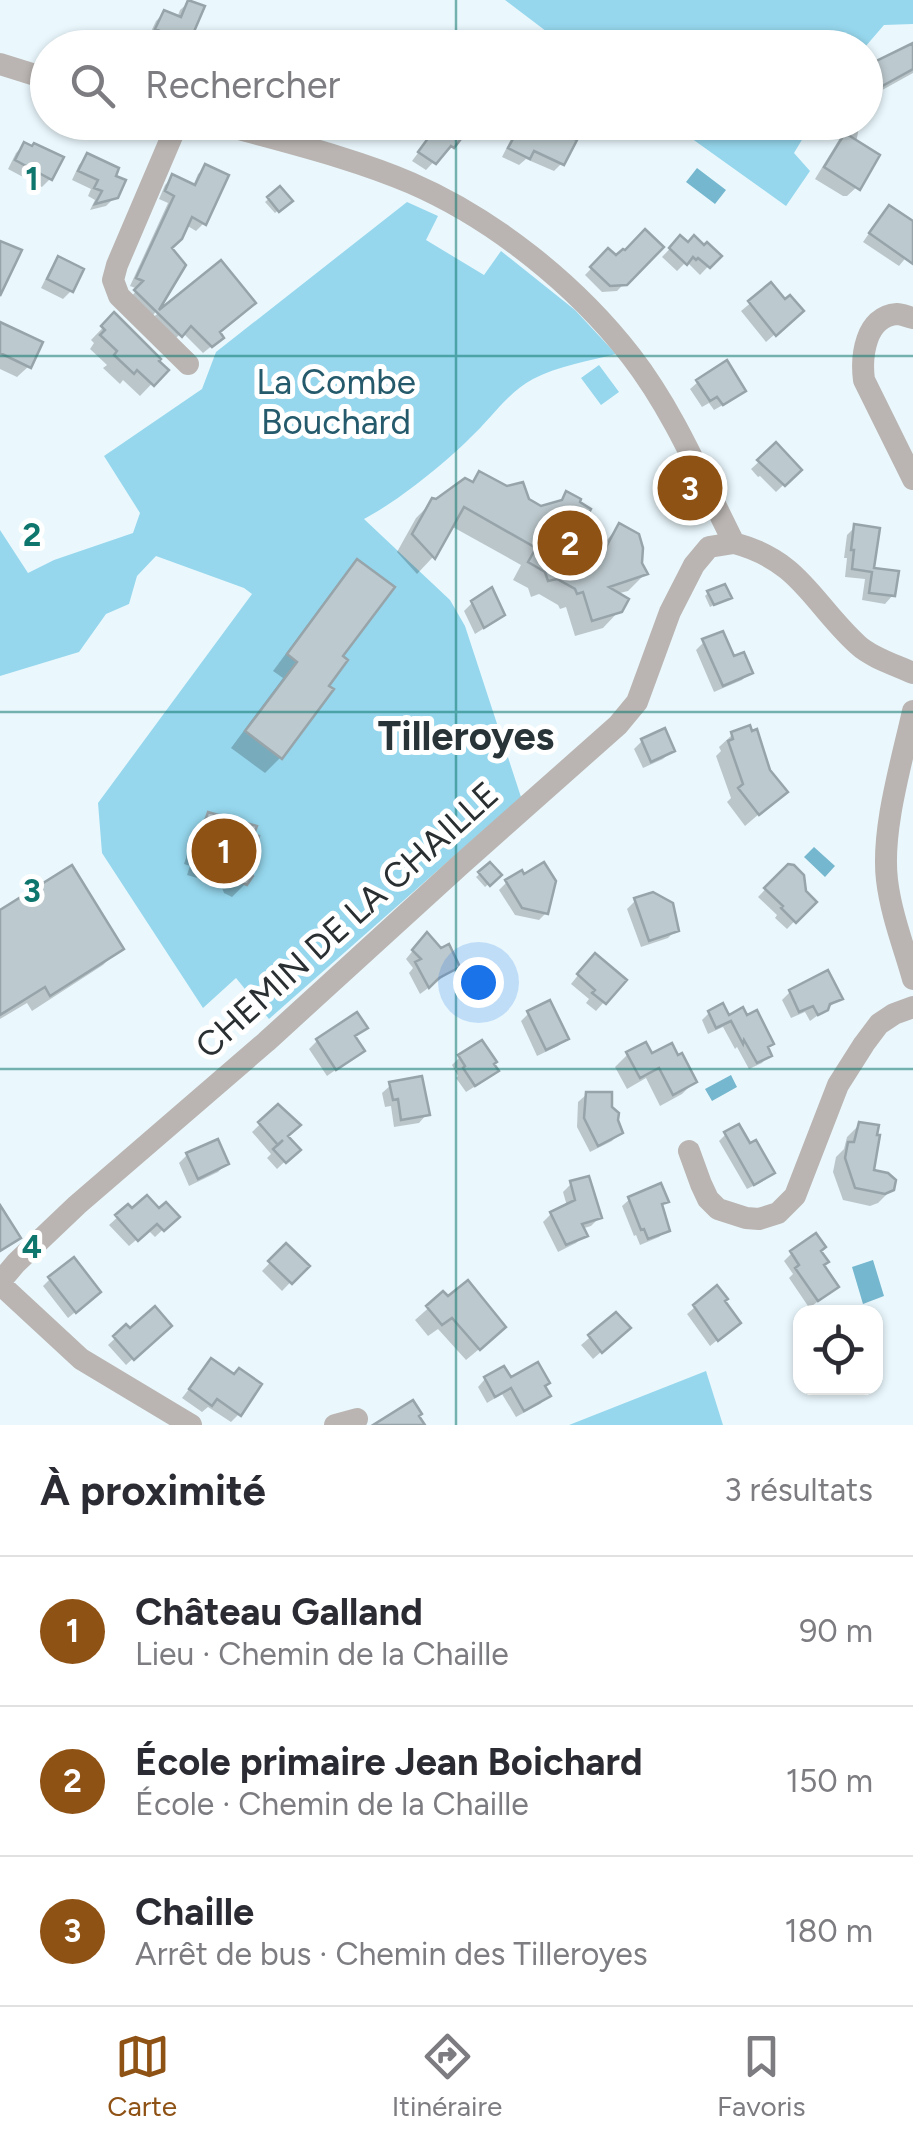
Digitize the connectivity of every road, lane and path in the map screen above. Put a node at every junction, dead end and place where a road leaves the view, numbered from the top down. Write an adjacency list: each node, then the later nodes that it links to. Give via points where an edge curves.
1 (0, 64): 2 (street)
2 (30, 73)
3 (170, 140): 6 (street, via 112,280)
4 (277, 140): 8 (street, via 410,183 471,215 549,270 634,358 683,436)
5 (913, 318): 7 (street, via 882,319 864,347 862,365)
6 (188, 364)
7 (913, 479)
8 (734, 543): 9 (street, via 795,574 860,647); 14 (street, CHEMIN DE LA CHAILLE, via 709,547 694,564 636,702 618,725 77,1205)
9 (913, 673)
10 (913, 711): 11 (street, via 886,862)
11 (913, 979)
12 (913, 1006): 13 (street, via 879,1024 864,1044 838,1086 796,1196 778,1213 746,1218 718,1209)
13 (689, 1151)
14 (0, 1283): 15 (street, via 81,1359)
15 (191, 1425)

